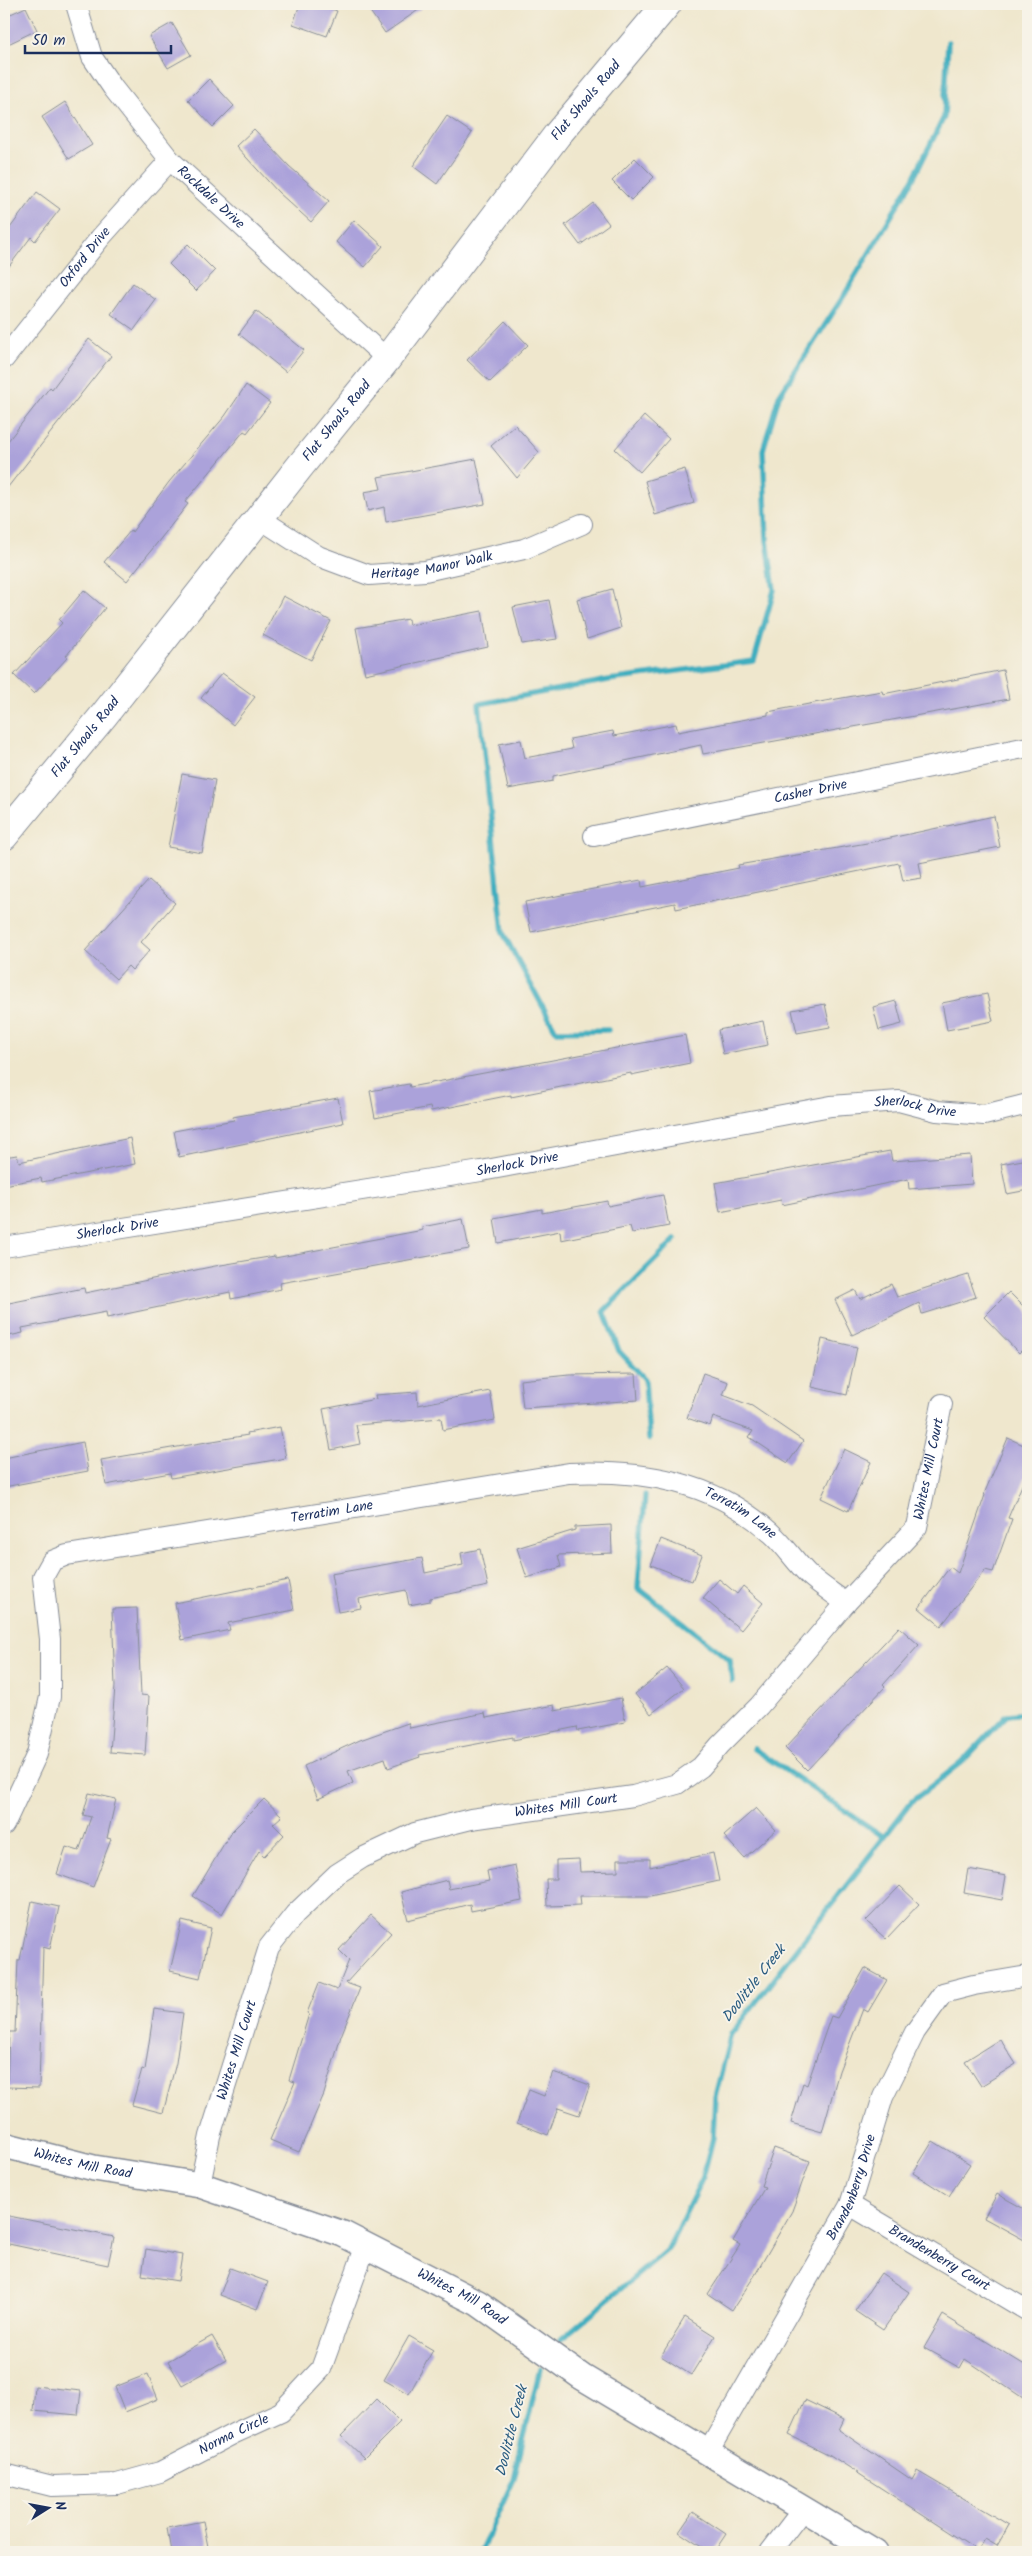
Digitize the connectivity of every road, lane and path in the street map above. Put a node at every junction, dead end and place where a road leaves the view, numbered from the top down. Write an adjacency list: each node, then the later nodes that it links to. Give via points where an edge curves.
1 (76, 4): 3 (street, Rockdale Drive, via 92,57)
2 (667, 4): 5 (main road, Flat Shoals Road, via 557,135)
3 (170, 160): 4 (street, Oxford Drive, via 101,237); 5 (street, Rockdale Drive)
4 (4, 358)
5 (388, 360): 6 (main road, Flat Shoals Road)
6 (259, 518): 7 (street, Heritage Manor Walk, via 318,556 369,574 425,571 524,549); 9 (main road, Flat Shoals Road, via 104,715)
7 (582, 524)
8 (1028, 747): 10 (street, Casher Drive)
9 (6, 830)
10 (594, 836)
11 (1028, 1104): 12 (street, Sherlock Drive, via 984,1115 937,1111 899,1101 831,1106 471,1172)
12 (4, 1248)
13 (942, 1404): 14 (street, Whites Mill Court, via 916,1527)
14 (846, 1602): 15 (street, Terratim Lane, via 810,1576 771,1533 723,1500 668,1480 611,1471 569,1473 67,1555 52,1561 43,1577 50,1639 50,1697 37,1754); 18 (street, Whites Mill Court, via 759,1706 701,1767 677,1784 633,1796 471,1820 415,1833 362,1858 315,1893 269,1947 210,2136)
15 (4, 1825)
16 (1028, 1976): 19 (street, Brandenberry Drive, via 974,1984 943,1993 915,2032 883,2097)
17 (4, 2145): 18 (street, Whites Mill Road, via 94,2168)
18 (200, 2185): 20 (street, Whites Mill Road, via 343,2234)
19 (850, 2205): 21 (street, Brandenberry Court); 22 (street, Brandenberry Drive)
20 (366, 2245): 22 (street, Whites Mill Road, via 478,2304 582,2377); 23 (street, Norma Circle, via 321,2369 281,2412 160,2472 117,2484 52,2486)
21 (1028, 2311)
22 (708, 2452): 24 (street, Whites Mill Road)
23 (4, 2474)
24 (803, 2509): 25 (street); 26 (street, Whites Mill Road)
25 (770, 2552)
26 (875, 2552)

